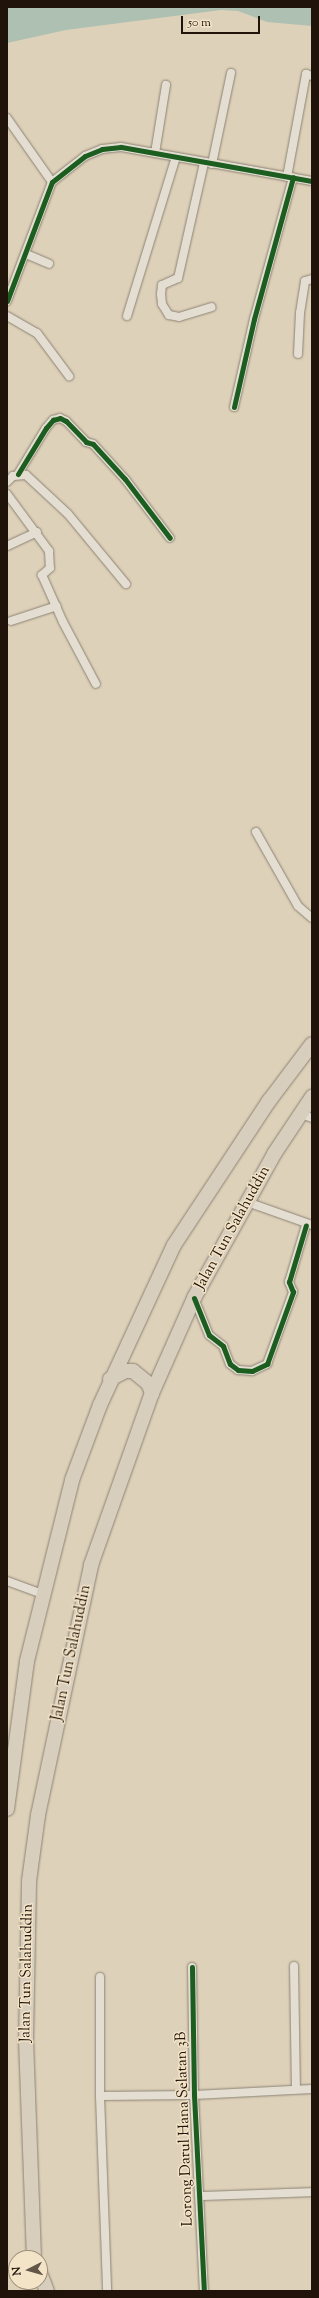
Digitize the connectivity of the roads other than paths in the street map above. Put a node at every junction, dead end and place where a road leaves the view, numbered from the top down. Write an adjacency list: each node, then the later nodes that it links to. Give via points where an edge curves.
1 (231, 73): 7 (street)
2 (312, 76): 8 (street, via 306,74)
3 (166, 85): 5 (street)
4 (7, 118): 9 (street)
5 (155, 153): 6 (street); 9 (street, via 121,147 102,149 85,156)
6 (176, 157): 7 (street); 17 (street)
7 (208, 163): 8 (street); 15 (street, via 178,278 162,285 161,294 162,304 169,315 179,317)
8 (290, 177): 10 (street); 20 (street)
9 (52, 182): 11 (street)
10 (312, 182)
11 (26, 254): 12 (street); 14 (street)
12 (49, 264)
13 (312, 279): 18 (street, via 305,281)
14 (7, 301)
15 (212, 307)
16 (7, 316): 19 (street, via 37,334)
17 (127, 316)
18 (298, 354)
19 (69, 376)
20 (234, 407)
21 (18, 474): 22 (street); 25 (street, via 46,428 53,420 60,418 86,442 93,444 125,479); 27 (street, via 26,475 68,514)
22 (7, 482)
23 (7, 494): 24 (street)
24 (37, 532): 26 (street); 28 (street, via 49,551 50,568 42,575)
25 (170, 538)
26 (7, 546)
27 (126, 584)
28 (57, 606): 29 (street); 30 (street)
29 (10, 621)
30 (96, 684)
31 (256, 832): 32 (street, via 298,906)
32 (312, 918)
33 (312, 1044): 39 (highway, via 269,1101 174,1245)
34 (312, 1096): 35 (highway, Jalan Tun Salahuddin)
35 (306, 1116): 36 (highway, Jalan Tun Salahuddin)
36 (247, 1202): 37 (street); 38 (highway, Jalan Tun Salahuddin)
37 (309, 1225): 38 (street, via 289,1282 293,1292 267,1364 252,1371 238,1370 230,1364 223,1346 209,1335)
38 (194, 1298): 40 (highway, Jalan Tun Salahuddin)
39 (110, 1379): 40 (highway, via 126,1371 133,1371 148,1383); 42 (highway, via 72,1480)
40 (152, 1393): 53 (highway, Jalan Tun Salahuddin, via 91,1565 40,1808 29,1881 26,2040)
41 (7, 1581): 42 (street)
42 (42, 1594): 43 (highway, via 27,1661)
43 (7, 1809)
44 (294, 1966): 47 (street)
45 (192, 1967): 49 (street, Lorong Darul Hana Selatan 3B)
46 (100, 1978): 50 (street)
47 (296, 2089): 48 (street); 49 (street)
48 (312, 2089)
49 (194, 2095): 50 (street); 52 (street, Lorong Darul Hana Selatan 3B)
50 (100, 2096): 54 (street)
51 (312, 2192): 52 (street)
52 (200, 2196): 55 (street, Lorong Darul Hana Selatan 3B)
53 (34, 2250)
54 (107, 2291)
55 (204, 2291)

